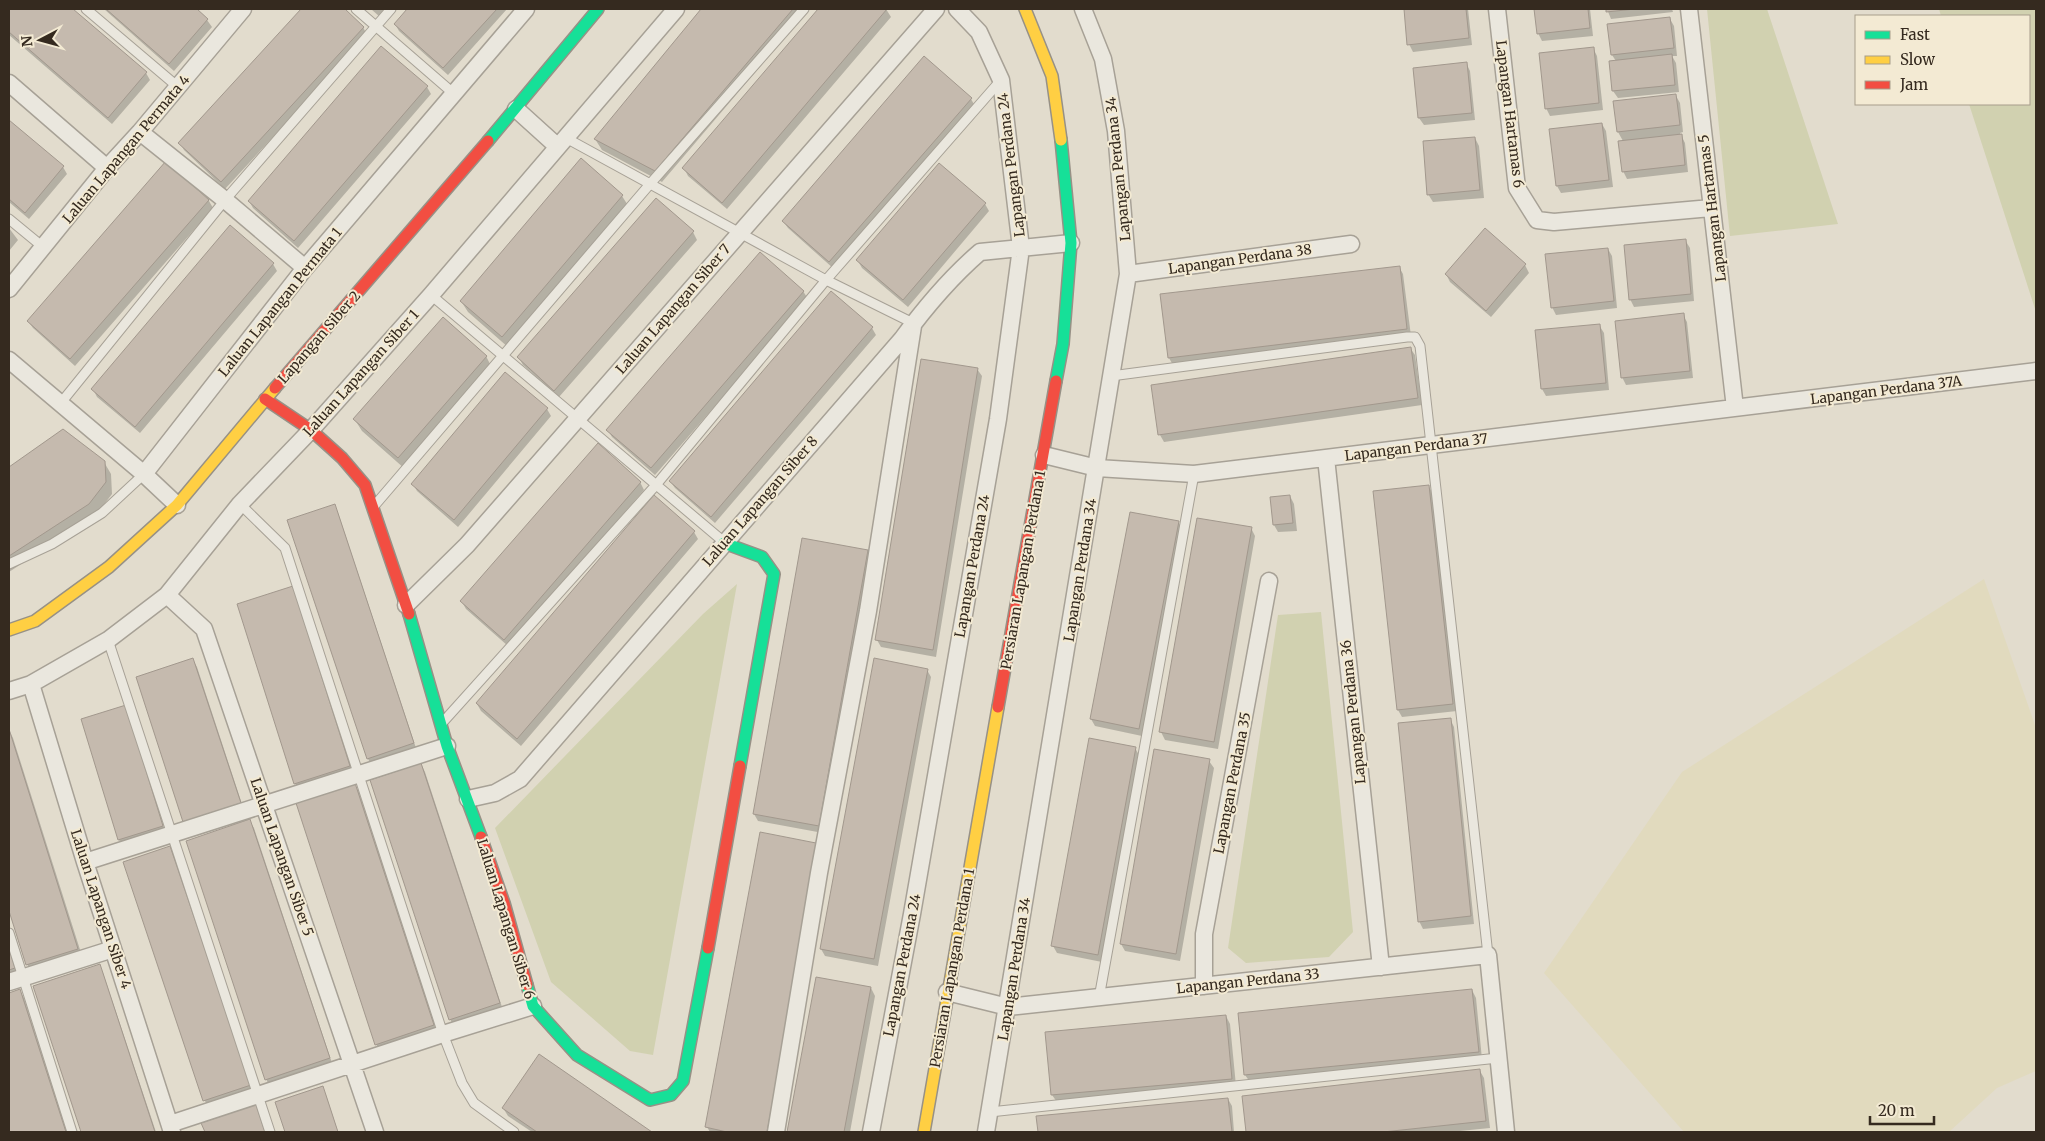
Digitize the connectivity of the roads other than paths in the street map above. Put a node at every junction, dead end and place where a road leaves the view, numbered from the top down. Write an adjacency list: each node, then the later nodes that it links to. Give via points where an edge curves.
1 (86, 9): 18 (lane)
2 (243, 9): 18 (street, Laluan Lapangan Permata 4)
3 (356, 9): 15 (lane)
4 (391, 9): 15 (lane)
5 (526, 9): 19 (street, Laluan Lapangan Permata 1)
6 (598, 9): 20 (street, Lapangan Siber 2)
7 (676, 9): 22 (street, Laluan Lapangan Siber 1)
8 (804, 9): 24 (lane)
9 (936, 9): 28 (street, Laluan Lapangan Siber 7)
10 (958, 9): 16 (street, Lapangan Perdana 24, via 979,32)
11 (1025, 9): 29 (street, Persiaran Lapangan Perdana 1, via 1052,76 1060,124)
12 (1083, 9): 34 (street, Lapangan Perdana 34, via 1103,59 1116,131)
13 (1497, 9): 26 (street, Lapangan Hartamas 6, via 1517,188 1537,220 1554,222)
14 (1689, 9): 26 (street, Lapangan Hartamas 5)
15 (376, 26): 19 (lane); 25 (lane)
16 (1001, 80): 32 (street, Lapangan Perdana 24); 35 (lane)
17 (9, 84): 23 (street)
18 (178, 87): 21 (street, Laluan Lapangan Permata 4)
19 (453, 94): 33 (street, Laluan Lapangan Permata 1)
20 (516, 109): 22 (street); 43 (street, Lapangan Siber 2)
21 (140, 132): 23 (street, Laluan Lapangan Permata 4); 25 (street)
22 (562, 143): 24 (lane); 37 (street, Laluan Lapangan Siber 1)
23 (107, 168): 31 (street, Laluan Lapangan Permata 4)
24 (650, 184): 28 (lane); 39 (lane)
25 (225, 200): 33 (street); 44 (lane)
26 (1711, 208): 45 (street, Lapangan Hartamas 5)
27 (9, 219): 31 (lane)
28 (740, 234): 35 (lane); 46 (street, Laluan Lapangan Siber 7)
29 (1071, 243): 32 (street, Laluan Lapangan Siber 8); 49 (street, Persiaran Lapangan Perdana 1, via 1063,344)
30 (1351, 244): 34 (street, Lapangan Perdana 38)
31 (43, 247): 36 (street, Laluan Lapangan Permata 4)
32 (1021, 248): 38 (street, Laluan Lapangan Siber 8, via 980,252); 95 (street, Lapangan Perdana 24, via 998,419)
33 (305, 268): 52 (street, Laluan Lapangan Permata 1)
34 (1128, 274): 42 (street, Lapangan Perdana 34)
35 (826, 280): 38 (lane); 54 (lane)
36 (9, 289)
37 (431, 295): 39 (lane); 47 (street, Laluan Lapangan Siber 1)
38 (913, 323): 58 (street, Laluan Lapangan Siber 8); 94 (street, via 868,611 819,873)
39 (504, 357): 46 (lane); 57 (lane)
40 (9, 360): 44 (street)
41 (2036, 372): 45 (street, Lapangan Perdana 37A)
42 (1111, 376): 48 (lane, via 1415,338 1420,346); 51 (street, Lapangan Perdana 34)
43 (265, 399): 47 (street, Laluan Lapangan Siber 6); 56 (street, Lapangan Siber 2)
44 (60, 404): 52 (street)
45 (1735, 408): 48 (street, Lapangan Perdana 37)
46 (578, 419): 54 (lane); 62 (street, Laluan Lapangan Siber 7, via 467,545)
47 (311, 430): 55 (street, Laluan Lapangan Siber 1); 57 (street, Laluan Lapangan Siber 6, via 342,458 365,485)
48 (1430, 446): 50 (street, Lapangan Perdana 37); 76 (lane)
49 (1044, 455): 51 (street, Lapangan Perdana 37); 80 (street, Persiaran Lapangan Perdana 1)
50 (1326, 458): 53 (street, Lapangan Perdana 37); 77 (street, Lapangan Perdana 36)
51 (1096, 468): 53 (street, Lapangan Perdana 37); 83 (street, Lapangan Perdana 34)
52 (144, 474): 56 (street); 59 (lane, Laluan Lapangan Permata 1, via 102,514 52,544)
53 (1194, 474): 81 (lane)
54 (656, 485): 58 (lane); 67 (lane)
55 (240, 504): 61 (street, Laluan Lapangan Siber 1); 69 (lane, via 285,548)
56 (176, 505): 63 (street, Lapangan Siber 2, via 109,567 35,621)
57 (374, 507): 62 (street, Laluan Lapangan Siber 6)
58 (724, 543): 70 (street, Laluan Lapangan Siber 8, via 520,779 495,793); 82 (street, Laluan Lapangan Siber 6, via 762,557 774,574 683,1081 671,1095 650,1100 577,1056)
59 (9, 564)
60 (1269, 581): 79 (street, Lapangan Perdana 35, via 1204,934)
61 (168, 595): 64 (street, Laluan Lapangan Siber 1); 71 (street, Laluan Lapangan Siber 5, via 204,629)
62 (406, 605): 67 (street, Laluan Lapangan Siber 6)
63 (9, 630)
64 (108, 640): 65 (street, Laluan Lapangan Siber 1); 72 (lane)
65 (31, 684): 66 (street, Laluan Lapangan Siber 1); 73 (street, Laluan Lapangan Siber 4)
66 (9, 691)
67 (441, 724): 68 (street, Laluan Lapangan Siber 6)
68 (447, 746): 69 (street); 70 (street, Laluan Lapangan Siber 6)
69 (360, 773): 71 (street); 84 (lane)
70 (468, 799): 82 (street, Laluan Lapangan Siber 6, via 504,904)
71 (264, 805): 72 (street); 86 (street, Laluan Lapangan Siber 5)
72 (173, 835): 73 (street); 87 (lane)
73 (85, 862): 75 (street, Laluan Lapangan Siber 4)
74 (9, 934): 78 (lane)
75 (113, 949): 78 (street); 89 (street, Laluan Lapangan Siber 4)
76 (1488, 955): 77 (street, Lapangan Perdana 33); 85 (street)
77 (1381, 967): 79 (street, Lapangan Perdana 33)
78 (16, 980): 90 (lane)
79 (1204, 986): 81 (street, Lapangan Perdana 33)
80 (947, 992): 83 (street, Lapangan Perdana 33); 96 (street, Persiaran Lapangan Perdana 1)
81 (1099, 998): 83 (street, Lapangan Perdana 33)
82 (533, 1006): 84 (street)
83 (1008, 1007): 88 (street, Lapangan Perdana 34)
84 (443, 1034): 86 (street); 93 (lane, via 462,1083 474,1103)
85 (1498, 1058): 88 (lane); 98 (street)
86 (352, 1065): 87 (street); 92 (street, Laluan Lapangan Siber 5)
87 (258, 1095): 89 (street); 91 (lane)
88 (990, 1112): 97 (street, Lapangan Perdana 34)
89 (171, 1128)
90 (72, 1132)
91 (270, 1132)
92 (375, 1132)
93 (514, 1132)
94 (776, 1132)
95 (871, 1132)
96 (924, 1132)
97 (986, 1132)
98 (1506, 1132)

